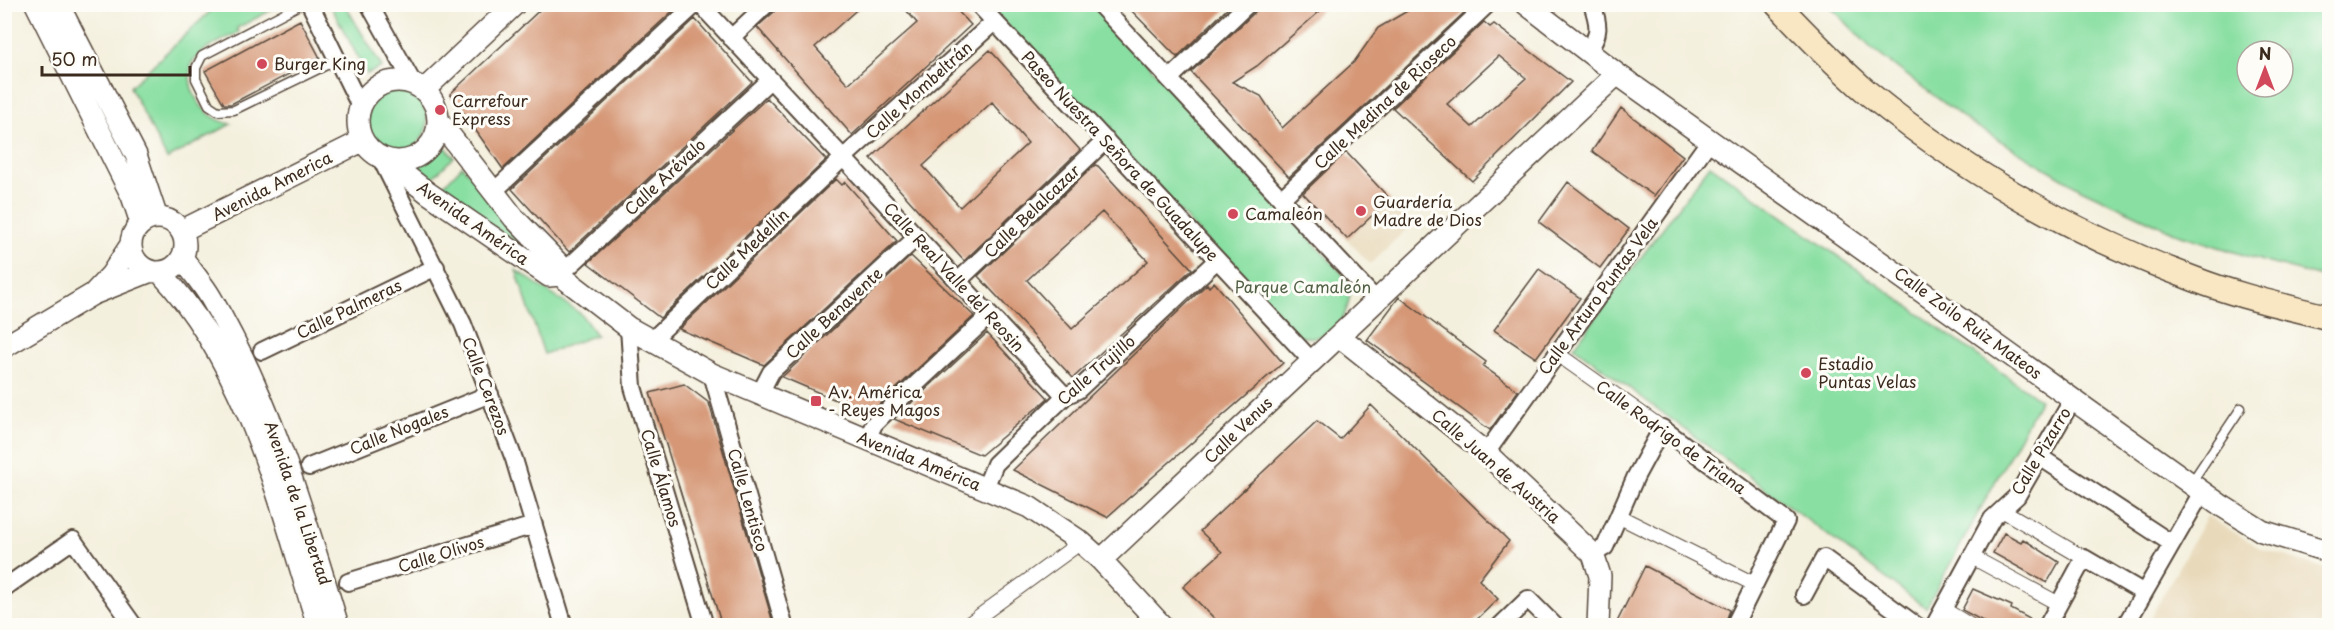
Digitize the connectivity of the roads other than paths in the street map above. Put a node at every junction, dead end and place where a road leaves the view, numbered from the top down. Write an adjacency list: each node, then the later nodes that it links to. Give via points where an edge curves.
1 (36, 4): 33 (street, via 132,196)
2 (58, 4): 33 (street, via 136,155)
3 (301, 4): 19 (lane, via 202,56 196,80 209,105 218,111 234,110)
4 (310, 4): 19 (street)
5 (369, 4): 23 (street)
6 (515, 4): 23 (street)
7 (698, 4): 17 (street, Calle Real Valle del Reosin); 31 (street)
8 (767, 4): 17 (street)
9 (978, 4): 16 (street, Paseo Nuestra Señora de Guadalupe)
10 (1099, 4): 22 (street)
11 (1248, 4): 22 (street)
12 (1488, 4): 32 (street, Calle Medina de Rioseco)
13 (1526, 4): 18 (street, Calle Zoilo Ruiz Mateos)
14 (1592, 4): 18 (street, via 1599,24 1596,41)
15 (1777, 4): 46 (main road, via 1867,92 1951,156 2031,206 2196,280)
16 (994, 22): 26 (street, Paseo Nuestra Señora de Guadalupe); 29 (street, Calle Mombeltrán)
17 (731, 38): 21 (street, Calle Real Valle del Reosin)
18 (1587, 52): 20 (street, Calle Zoilo Ruiz Mateos)
19 (337, 60): 24 (street)
20 (1617, 74): 27 (street, Calle Zoilo Ruiz Mateos); 44 (street, Calle Venus)
21 (770, 80): 29 (street, Calle Real Valle del Reosin); 41 (street, Calle Arévalo)
22 (1169, 80): 32 (street)
23 (418, 87): 24 (street, via 387,82 371,91); 25 (street, via 436,109)
24 (360, 106): 28 (street, via 358,130)
25 (438, 120): 30 (street, via 432,143 424,151 403,161); 31 (street, Avenida América)
26 (1106, 140): 38 (street, Paseo Nuestra Señora de Guadalupe); 42 (street, Calle Belalcazar)
27 (1710, 140): 52 (street, Calle Arturo Puntas Vela); 58 (street, Calle Zoilo Ruiz Mateos)
28 (362, 141): 30 (street); 34 (street, Avenida America)
29 (843, 158): 35 (street, Calle Real Valle del Reosin); 49 (street, Calle Medellín)
30 (386, 159): 39 (street, Calle Cerezos); 41 (street, Avenida América, via 428,193 549,276)
31 (493, 192): 41 (street, Avenida América, via 559,264)
32 (1281, 199): 44 (street)
33 (149, 220): 34 (street, via 171,221); 36 (street, via 132,237)
34 (181, 231): 37 (street, via 185,249)
35 (917, 237): 42 (street, Calle Real Valle del Reosin); 56 (street, Calle Benavente, via 771,372)
36 (130, 246): 40 (street, via 136,261); 43 (street)
37 (182, 257): 40 (street, via 177,264); 87 (street, Avenida de la Libertad, via 211,297 270,418)
38 (1217, 260): 53 (street, Paseo Nuestra Señora de Guadalupe); 57 (street, Calle Trujillo, via 1078,390)
39 (436, 267): 51 (street, Calle Palmeras); 55 (street, Calle Cerezos)
40 (156, 271): 43 (street); 86 (street, Avenida de la Libertad, via 191,308 253,427)
41 (560, 275): 47 (street, Avenida América)
42 (958, 281): 45 (street, Calle Real Valle del Reosin)
43 (93, 294): 50 (street)
44 (1377, 301): 48 (street, Calle Venus)
45 (990, 315): 57 (street, Calle Real Valle del Reosin); 61 (street, via 873,424)
46 (2330, 318)
47 (629, 328): 49 (street, Avenida América); 89 (street, Calle Álamos, via 633,387)
48 (1339, 336): 53 (street, Calle Venus); 62 (street, Calle Juan de Austria)
49 (651, 341): 54 (street, Avenida América)
50 (4, 347)
51 (262, 351)
52 (1556, 352): 60 (street, Calle Rodrigo de Triana); 62 (street, Calle Arturo Puntas Vela)
53 (1311, 360): 76 (street, Calle Venus)
54 (712, 374): 56 (street, Avenida América); 84 (street, Calle Lentisco)
55 (490, 394): 64 (street, Calle Nogales); 69 (street, Calle Cerezos)
56 (759, 395): 61 (street, Avenida América)
57 (1065, 396): 66 (street, Calle Trujillo, via 995,464)
58 (2073, 399): 63 (street, Calle Pizarro); 65 (street, Calle Zoilo Ruiz Mateos)
59 (2241, 408): 65 (lane)
60 (1662, 428): 68 (street); 78 (street, Calle Rodrigo de Triana, via 1786,521)
61 (867, 439): 66 (street, Avenida América)
62 (1486, 453): 73 (street, Calle Juan de Austria)
63 (2040, 457): 67 (street, Calle Pizarro, via 2017,496); 71 (street)
64 (309, 467)
65 (2196, 487): 71 (street); 72 (street, Calle Zoilo Ruiz Mateos, via 2262,531)
66 (985, 488): 70 (street, Avenida América, via 1029,507)
67 (2002, 510): 74 (street, Calle Pizarro, via 1992,519); 75 (street)
68 (1618, 516): 73 (street, via 1605,547); 78 (street)
69 (534, 525): 77 (street, Calle Olivos); 88 (street, Calle Cerezos)
70 (1081, 542): 76 (street, Avenida América); 90 (street)
71 (2171, 543): 80 (street)
72 (2330, 552)
73 (1593, 554): 94 (street, via 1600,576)
74 (1972, 557): 82 (street); 83 (street, Calle Pizarro)
75 (2084, 558): 80 (street); 82 (street)
76 (1101, 560): 91 (street, Avenida América)
77 (348, 582)
78 (1754, 584): 95 (street)
79 (4, 588): 85 (street, via 73,540)
80 (2144, 593): 100 (street)
81 (1804, 596): 96 (street, via 1824,558)
82 (2059, 604): 99 (street)
83 (1942, 609): 97 (street, Calle Pizarro); 98 (street)
84 (782, 623)
85 (134, 626)
86 (318, 626)
87 (338, 626)
88 (564, 626)
89 (705, 626)
90 (966, 626)
91 (1162, 626)
92 (1500, 626): 93 (street, via 1528,599)
93 (1555, 626)
94 (1598, 626)
95 (1734, 626)
96 (1917, 626)
97 (1934, 626)
98 (1971, 626)
99 (2047, 626)
100 (2126, 626)

